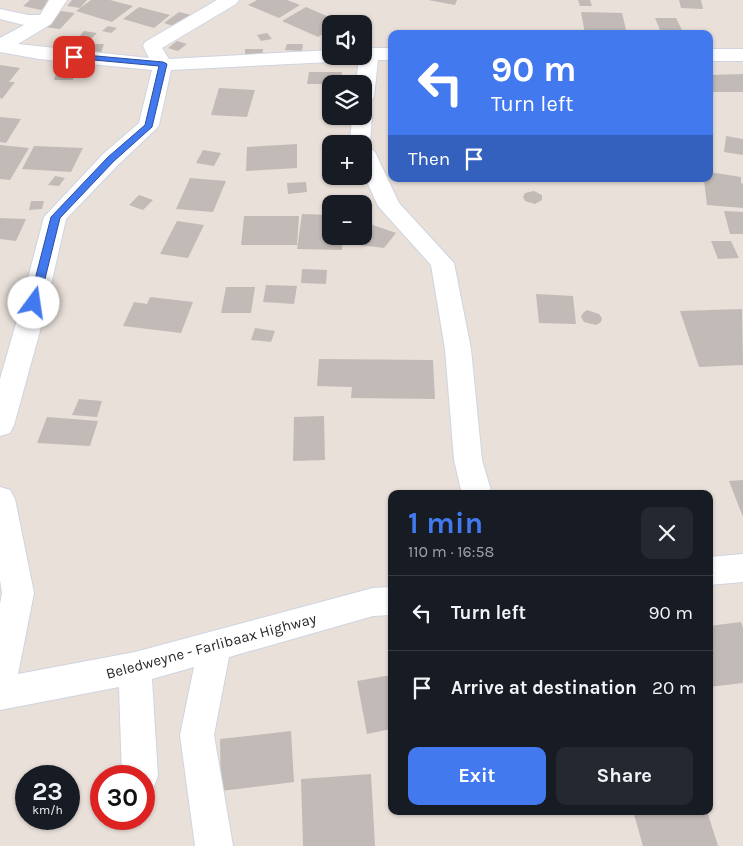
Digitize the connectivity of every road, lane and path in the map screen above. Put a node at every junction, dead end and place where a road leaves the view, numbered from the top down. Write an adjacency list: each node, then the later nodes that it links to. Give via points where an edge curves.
1 (58, 0): 4 (street)
2 (230, 0): 10 (street, via 152,46)
3 (0, 14): 4 (street)
4 (45, 20): 10 (street, via 0,46 39,53)
5 (372, 54): 6 (street)
6 (388, 54)
7 (713, 55): 9 (street)
8 (322, 56): 10 (street)
9 (743, 56)
10 (163, 64): 12 (street, via 149,126 111,159 55,217)
11 (372, 169): 13 (street, via 389,206 442,263 458,349 468,460)
12 (0, 424)
13 (477, 490)
14 (0, 499): 20 (street, via 18,593)
15 (743, 568): 16 (street)
16 (713, 571)
17 (388, 601): 18 (street, Beledweyne - Farlibaax Highway, via 373,602)
18 (215, 646): 19 (street, Beledweyne - Farlibaax Highway); 23 (street, via 197,736)
19 (136, 668): 21 (street, Beledweyne - Farlibaax Highway); 22 (street)
20 (0, 683)
21 (0, 694)
22 (140, 765)
23 (214, 846)

